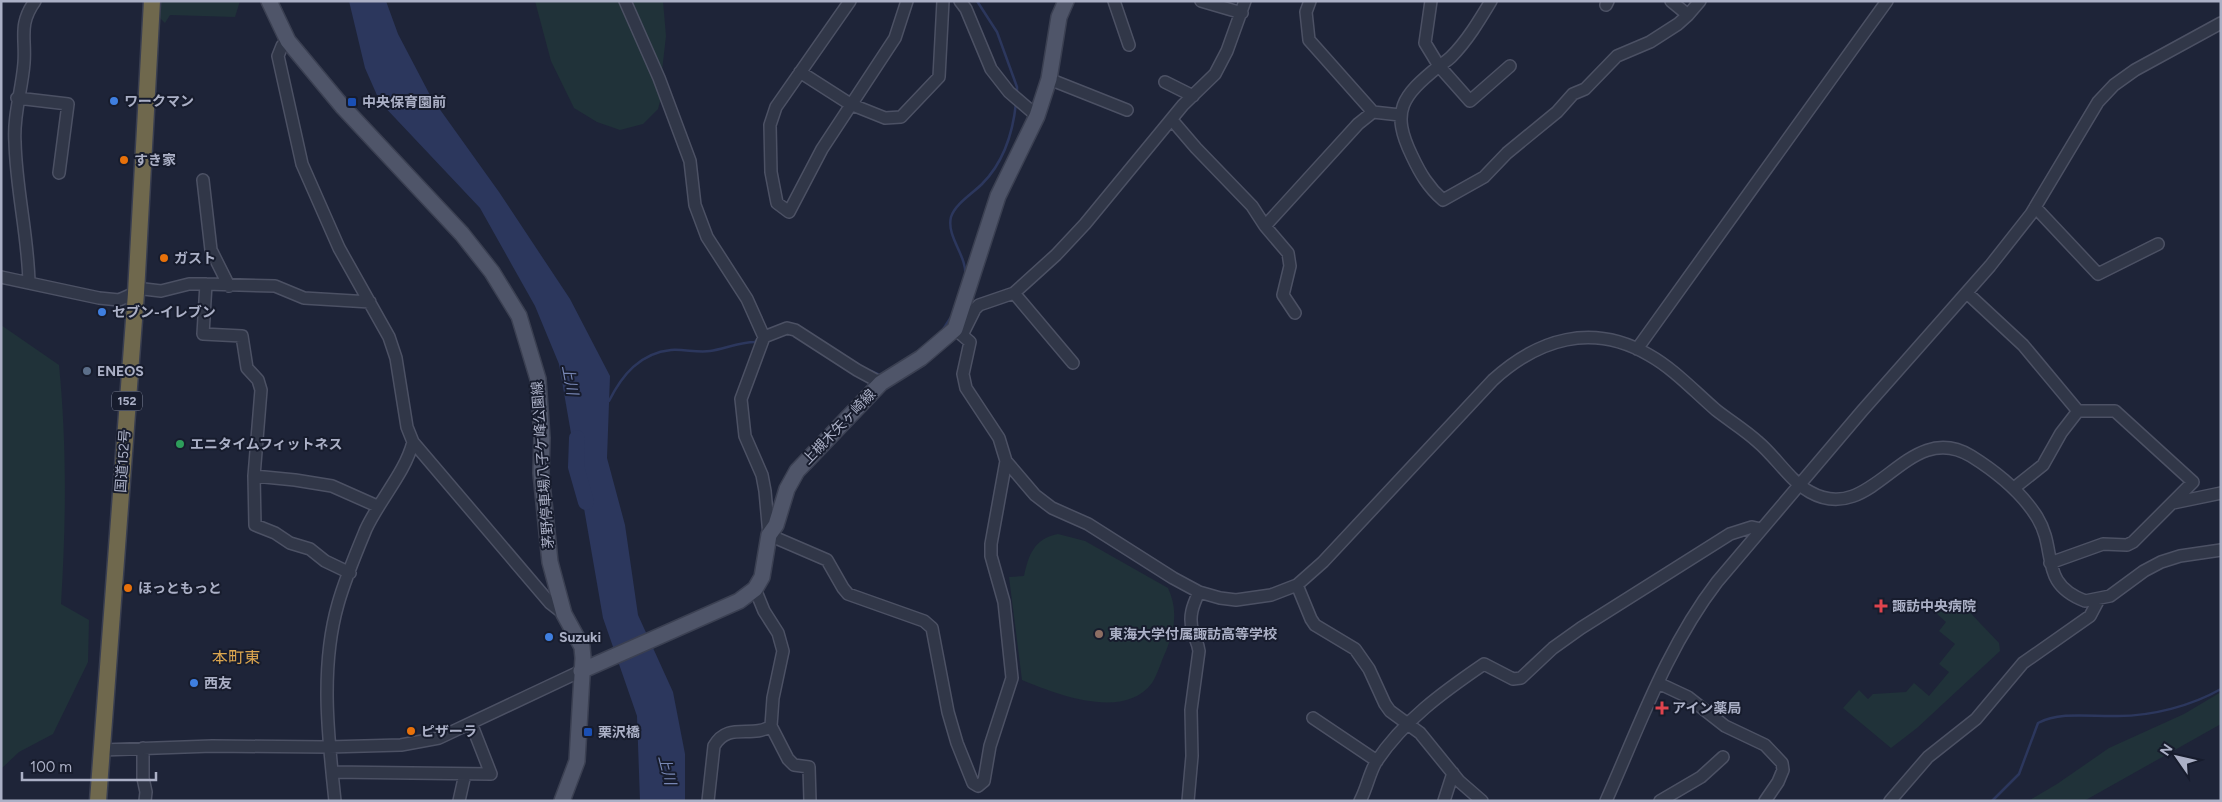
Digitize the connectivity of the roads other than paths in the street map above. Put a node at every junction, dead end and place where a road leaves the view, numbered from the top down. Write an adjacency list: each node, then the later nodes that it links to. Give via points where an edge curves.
1 (35, 1): 30 (street, via 23,27 24,60)
2 (152, 1): 46 (highway, 国道152号 / 152)
3 (269, 1): 22 (main road, 茅野停車場八子ケ峰公園線)
4 (625, 1): 52 (street, via 659,78 690,161 696,205 707,237 747,299)
5 (850, 1): 26 (street)
6 (907, 1): 31 (street, via 895,38)
7 (943, 1): 31 (street, via 939,77 901,117 885,118)
8 (960, 1): 34 (street, via 991,69 1009,92)
9 (1066, 1): 27 (main road, via 1059,17)
10 (1114, 1): 23 (street)
11 (1201, 1): 19 (street)
12 (1245, 1): 19 (street)
13 (1310, 1): 33 (street, via 1306,12 1309,40)
14 (1431, 1): 24 (street, via 1425,43)
15 (1490, 1): 24 (street, via 1471,34 1450,58)
16 (1671, 1): 20 (street)
17 (1700, 1): 20 (street)
18 (1887, 1): 53 (street)
19 (1242, 14): 29 (street, via 1215,74)
20 (1688, 15): 35 (street, via 1650,42 1617,56 1585,89 1573,94 1557,112 1507,152 1484,177 1442,200 1422,177 1407,146)
21 (2221, 23): 39 (street, via 2114,85 2098,102)
22 (288, 41): 49 (street, via 278,56 297,148 339,248); 74 (main road, 茅野停車場八子ケ峰公園線, via 342,106 462,234 492,272 519,316 538,379 544,516 550,562)
23 (1129, 45)
24 (1438, 66): 25 (street, via 1470,101); 35 (street, via 1412,91)
25 (1510, 66)
26 (800, 72): 31 (street); 31 (street, via 776,107 770,124 771,172 777,203 789,212)
27 (1049, 79): 32 (street); 34 (main road)
28 (1165, 82): 29 (street)
29 (1193, 96): 36 (street)
30 (17, 98): 37 (street, via 68,104); 43 (street, via 14,142 28,247)
31 (850, 104)
32 (1127, 110)
33 (1374, 112): 35 (street); 40 (street, via 1325,158)
34 (1032, 113): 51 (main road, via 998,196)
35 (1400, 115)
36 (1172, 120): 40 (street, via 1252,206); 47 (street, via 1085,224)
37 (59, 173)
38 (202, 180): 45 (street, via 210,250)
39 (2035, 206): 41 (street, via 2098,274); 48 (street)
40 (1265, 226): 50 (street, via 1288,253 1290,266 1283,295)
41 (2158, 244)
42 (1, 277): 43 (street)
43 (29, 282): 46 (street, via 99,298 119,300)
44 (206, 284): 45 (street); 46 (street, via 189,284 161,291 144,289); 59 (street, via 203,334 242,336 247,368 258,380 261,390)
45 (229, 286): 49 (street, via 275,286 304,298)
46 (136, 293): 83 (highway, 国道152号 / 152)
47 (1014, 293): 51 (street, via 979,306); 54 (street)
48 (1967, 293): 56 (street, via 2023,345); 60 (street)
49 (370, 302): 57 (street, via 396,358 407,427)
50 (1295, 313)
51 (959, 332): 55 (main road, 上槻木矢ヶ崎線); 58 (street, via 970,342 964,374 966,388 999,438)
52 (763, 335): 55 (street, via 787,328 796,330); 66 (street, via 741,399 745,436 766,491)
53 (1637, 349): 60 (street, via 1662,364 1758,442); 70 (street, via 1601,338 1562,340 1541,347 1509,366 1323,562)
54 (1072, 363)
55 (881, 383): 66 (main road, 上槻木矢ヶ崎線, via 797,471)
56 (2078, 411): 61 (street, via 2060,433 2043,465); 63 (street, via 2115,411 2192,482)
57 (413, 442): 64 (street, via 409,457); 74 (street, via 550,603)
58 (1006, 461): 66 (street, via 991,556 1004,602 1012,678 990,746 984,781 978,786 973,784 957,743 932,628 924,621 848,594 827,560); 72 (street, via 1035,495 1052,508 1088,524)
59 (254, 476): 64 (street, via 332,486); 69 (street, via 255,525)
60 (1800, 485): 61 (street, via 1823,498 1855,497 1917,454 1941,448 1957,449 1972,456); 65 (street)
61 (2014, 488): 68 (street, via 2038,518)
62 (2221, 493): 63 (street)
63 (2173, 503): 68 (street, via 2127,545 2104,544)
64 (377, 506): 69 (street)
65 (1761, 529): 76 (street, via 1695,611); 79 (street, via 1752,527 1730,534 1582,628 1521,678 1513,679 1484,664 1429,702)
66 (769, 535): 71 (main road, 上槻木矢ヶ崎線, via 762,577)
67 (2221, 550): 73 (street, via 2161,562 2110,596)
68 (2050, 563): 73 (street, via 2061,587 2085,601)
69 (350, 573): 81 (street, via 338,603 330,648)
70 (1297, 585): 72 (street, via 1270,595 1236,600); 79 (street, via 1311,619 1355,649 1390,711)
71 (756, 589): 75 (main road, via 739,601); 80 (street, via 764,611 778,633 783,651)
72 (1199, 592): 97 (street, via 1190,618 1199,651 1191,710 1192,756)
73 (2099, 599): 89 (street, via 2090,616 2023,664 1976,719 1928,758)
74 (564, 614): 75 (main road, 茅野停車場八子ケ峰公園線, via 582,647)
75 (581, 671): 78 (street); 94 (main road, 茅野停車場八子ケ峰公園線, via 580,741 577,761)
76 (1658, 683): 101 (street); 103 (street, via 1688,697 1725,726 1765,745 1782,763 1784,770)
77 (1313, 718): 85 (street)
78 (471, 723): 81 (street, via 439,738 401,745); 88 (street, via 491,774)
79 (1408, 723): 85 (street); 87 (street)
80 (771, 726): 95 (street, via 764,731 729,732 718,738 714,746); 96 (street, via 794,765 809,767)
81 (328, 747): 82 (street); 86 (street)
82 (143, 748): 83 (street); 91 (street)
83 (102, 750): 90 (highway, 国道152号 / 152)
84 (1723, 757): 102 (street, via 1701,777)
85 (1377, 761): 98 (street)
86 (332, 772): 88 (street); 92 (street)
87 (1453, 773): 99 (street); 100 (street)
88 (465, 774): 93 (street)
89 (1891, 799)
90 (98, 801)
91 (145, 801)
92 (335, 801)
93 (459, 801)
94 (562, 801)
95 (708, 801)
96 (810, 801)
97 (1188, 801)
98 (1360, 801)
99 (1444, 801)
100 (1482, 801)
101 (1606, 801)
102 (1660, 801)
103 (1765, 801)

